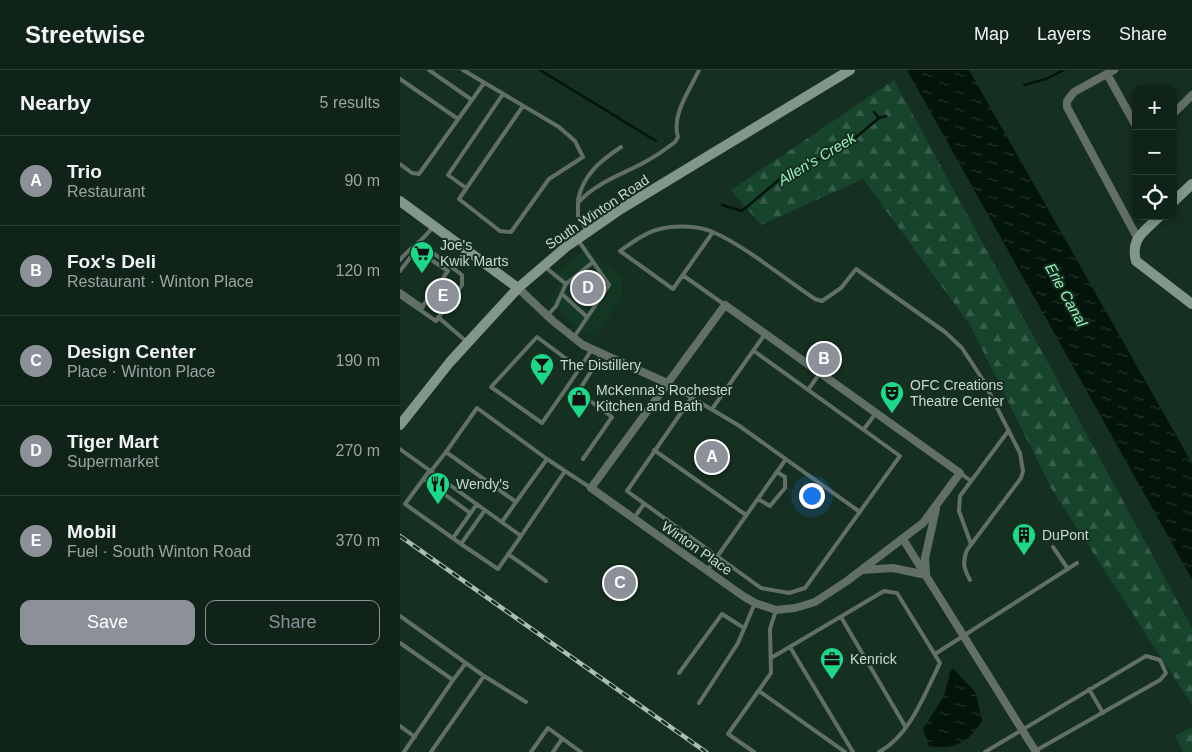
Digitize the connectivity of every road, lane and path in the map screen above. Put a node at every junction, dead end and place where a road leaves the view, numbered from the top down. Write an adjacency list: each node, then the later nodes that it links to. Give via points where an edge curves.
1 (429, 70): 10 (lane)
2 (463, 70): 7 (lane)
3 (699, 70): 21 (lane, via 678,115 674,127 678,137 675,142 596,188)
4 (850, 70): 24 (main road, South Winton Road)
5 (1110, 72): 13 (street); 27 (street, via 1074,92 1067,100 1067,107)
6 (400, 79): 14 (lane)
7 (484, 83): 8 (lane); 10 (lane)
8 (503, 94): 11 (lane); 18 (lane, via 448,175)
9 (1192, 95): 12 (street)
10 (472, 100): 14 (lane)
11 (523, 106): 18 (lane); 18 (lane, via 560,128 574,141 583,158 549,179 511,232 500,231 459,199)
12 (1177, 110)
13 (1132, 118)
14 (458, 119): 16 (lane, via 419,174)
15 (621, 147): 21 (lane, via 589,173 580,189)
16 (400, 164)
17 (1192, 184): 19 (main road)
18 (466, 188)
19 (1177, 195)
20 (400, 201): 23 (main road)
21 (578, 203): 24 (lane, via 578,216)
22 (1156, 220): 27 (main road)
23 (434, 226): 28 (lane); 36 (main road)
24 (587, 232): 26 (main road, South Winton Road)
25 (714, 232): 34 (lane); 34 (lane, via 671,227 657,229 620,251 674,289); 61 (lane, via 822,301 841,288 856,269 945,332 962,348)
26 (577, 238): 30 (lane); 31 (main road, South Winton Road)
27 (1138, 239): 40 (main road, via 1133,250 1136,261)
28 (420, 243): 29 (lane, via 412,246); 32 (lane)
29 (400, 260)
30 (592, 262): 35 (lane); 45 (lane, via 609,285)
31 (544, 266): 35 (lane); 36 (main road, South Winton Road)
32 (450, 269): 33 (lane, via 418,251); 42 (lane); 44 (lane, via 462,275 464,281)
33 (400, 271)
34 (684, 276): 41 (lane)
35 (566, 284): 38 (lane)
36 (518, 288): 43 (street); 48 (main road, South Winton Road)
37 (400, 291): 42 (lane)
38 (562, 294): 43 (lane); 45 (lane)
39 (400, 296): 42 (lane)
40 (1192, 304)
41 (725, 305): 46 (street); 54 (street)
42 (422, 308): 44 (lane, via 436,321)
43 (547, 316): 47 (street)
44 (438, 317): 48 (lane)
45 (587, 317): 47 (lane)
46 (766, 334): 50 (lane); 53 (street)
47 (574, 337): 49 (street)
48 (468, 343): 59 (main road, South Winton Road)
49 (592, 349): 51 (street); 52 (lane)
50 (754, 351): 55 (lane); 57 (lane)
51 (602, 354): 54 (street); 66 (lane, via 578,392 612,417)
52 (580, 369): 52 (lane, via 536,337 491,387 542,424)
53 (820, 373): 55 (lane); 58 (street)
54 (667, 383): 56 (lane); 74 (street)
55 (808, 390): 60 (lane)
56 (692, 398): 57 (lane); 63 (lane)
57 (712, 409): 67 (lane)
58 (876, 413): 60 (lane); 71 (street)
59 (400, 425)
60 (864, 429): 81 (lane, via 900,456)
61 (1009, 430): 73 (lane); 90 (lane, via 1020,453 1023,472)
62 (400, 449): 68 (lane)
63 (654, 450): 78 (lane, via 628,487 630,494); 83 (lane)
64 (446, 452): 65 (lane, via 477,408); 68 (lane); 76 (lane)
65 (547, 459): 69 (lane); 76 (lane)
66 (583, 459)
67 (786, 459): 70 (lane); 81 (lane)
68 (430, 471): 72 (lane); 77 (lane)
69 (565, 471): 74 (lane); 86 (lane)
70 (777, 472): 75 (lane); 75 (lane, via 785,477 785,488 770,506)
71 (960, 473): 73 (lane); 79 (street, Winton Place)
72 (424, 479): 82 (lane); 87 (lane, via 405,504)
73 (971, 481): 90 (lane, via 958,502)
74 (591, 488): 84 (street, Winton Place)
75 (758, 499): 83 (lane)
76 (516, 502): 85 (lane)
77 (477, 504): 80 (lane); 82 (lane)
78 (644, 504): 84 (lane); 93 (lane)
79 (937, 505): 88 (street, Winton Place, via 923,523); 98 (street, via 925,558)
80 (485, 510): 85 (lane); 89 (lane)
81 (860, 512): 93 (lane, via 805,588 799,591 767,591)
82 (470, 513): 87 (lane)
83 (746, 515): 93 (lane)
84 (633, 518): 96 (street, Winton Place)
85 (502, 522): 86 (lane)
86 (521, 536): 92 (lane)
87 (453, 538): 89 (lane)
88 (903, 539): 97 (street, Winton Place); 98 (street)
89 (461, 544): 92 (lane, via 498,569)
90 (971, 544): 99 (lane, via 963,563)
91 (1053, 547): 95 (lane)
92 (508, 554): 100 (lane)
93 (717, 557): 96 (lane)
94 (1078, 563): 95 (lane)
95 (1068, 569): 106 (lane)
96 (707, 571): 101 (street, Winton Place)
97 (861, 571): 98 (street, via 893,568); 102 (street, Winton Place, via 815,602)
98 (926, 575): 106 (street)
99 (970, 580)
100 (546, 581)
101 (755, 603): 102 (street, Winton Place); 105 (lane)
102 (776, 610): 110 (lane, via 770,629)
103 (400, 616): 111 (lane)
104 (841, 617): 108 (lane); 109 (lane, via 884,591 897,593); 121 (lane)
105 (744, 628): 112 (lane, via 722,614); 118 (lane, via 738,643)
106 (964, 635): 109 (lane); 122 (street)
107 (400, 643): 114 (lane)
108 (790, 647): 110 (lane); 135 (lane)
109 (934, 654): 121 (lane, via 940,663)
110 (771, 658): 116 (lane, via 771,673)
111 (466, 663): 113 (lane); 114 (lane)
112 (678, 673)
113 (484, 676): 117 (lane); 130 (lane)
114 (453, 680): 123 (lane)
115 (1089, 689): 119 (lane); 119 (lane, via 1146,656 1157,657 1164,666 1164,678); 122 (lane)
116 (759, 691): 133 (lane, via 728,734); 134 (lane)
117 (526, 702)
118 (699, 703)
119 (1103, 713): 128 (lane)
120 (400, 726): 123 (lane)
121 (906, 726): 125 (lane)
122 (1022, 729): 128 (street); 138 (lane)
123 (415, 736): 129 (lane)
124 (562, 739): 127 (lane); 131 (lane, via 548,728); 132 (lane)
125 (888, 747): 136 (lane); 137 (lane)
126 (400, 749): 129 (lane)
127 (578, 751)
128 (1035, 751)
129 (404, 752)
130 (431, 752)
131 (531, 752)
132 (553, 752)
133 (754, 752)
134 (844, 752)
135 (853, 752)
136 (879, 752)
137 (891, 752)
138 (985, 752)

